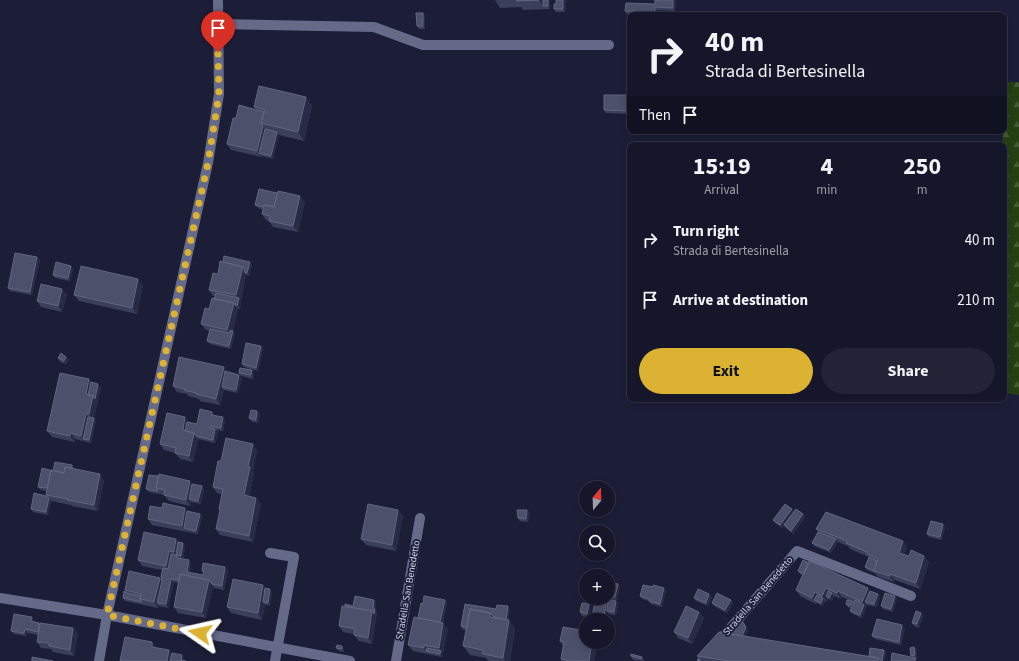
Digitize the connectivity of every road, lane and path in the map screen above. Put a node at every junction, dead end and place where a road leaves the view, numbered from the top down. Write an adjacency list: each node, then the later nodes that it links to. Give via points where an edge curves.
1 (218, 0): 2 (street)
2 (218, 24): 3 (street, via 374,27 423,45); 8 (street, via 219,94 208,163)
3 (609, 45)
4 (420, 518): 13 (street, Stradella San Benedetto)
5 (270, 553): 9 (street, via 294,557)
6 (911, 596): 14 (street, Stradella San Benedetto, via 796,552)
7 (0, 598): 8 (street)
8 (107, 615): 9 (street); 10 (street)
9 (278, 648): 11 (street); 12 (street)
10 (99, 661)
11 (275, 661)
12 (350, 661)
13 (396, 661)
14 (702, 661)

